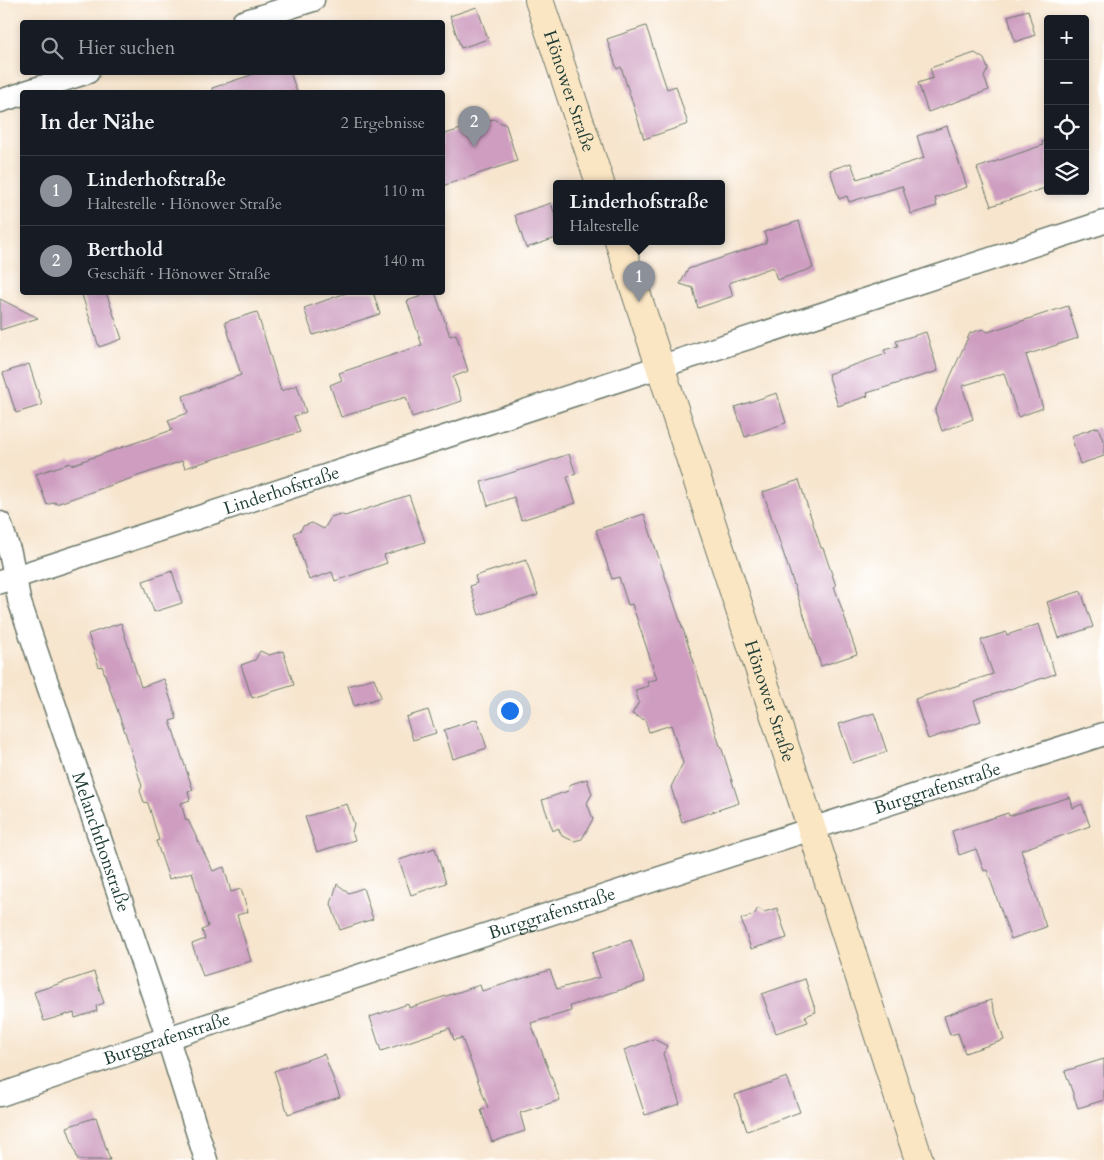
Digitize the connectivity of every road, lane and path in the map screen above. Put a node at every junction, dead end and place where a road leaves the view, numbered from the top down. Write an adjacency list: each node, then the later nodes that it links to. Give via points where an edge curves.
1 (313, 0): 3 (street)
2 (539, 0): 8 (main road, Hönower Straße)
3 (249, 20)
4 (79, 75): 5 (street)
5 (33, 90)
6 (20, 94): 7 (street)
7 (0, 101)
8 (599, 180)
9 (1104, 222): 11 (street, Linderhofstraße)
10 (620, 245): 11 (main road, Hönower Straße)
11 (660, 366): 13 (street, Linderhofstraße); 15 (main road, Hönower Straße)
12 (0, 523): 13 (street, Melanchthonstraße, via 10,553)
13 (8, 579): 16 (street, Melanchthonstraße, via 19,600)
14 (1104, 734): 15 (street, Burggrafenstraße)
15 (812, 829): 16 (street, Burggrafenstraße); 19 (main road, Hönower Straße)
16 (168, 1039): 17 (street, Burggrafenstraße); 18 (street, Melanchthonstraße)
17 (0, 1094)
18 (206, 1160)
19 (919, 1160)

